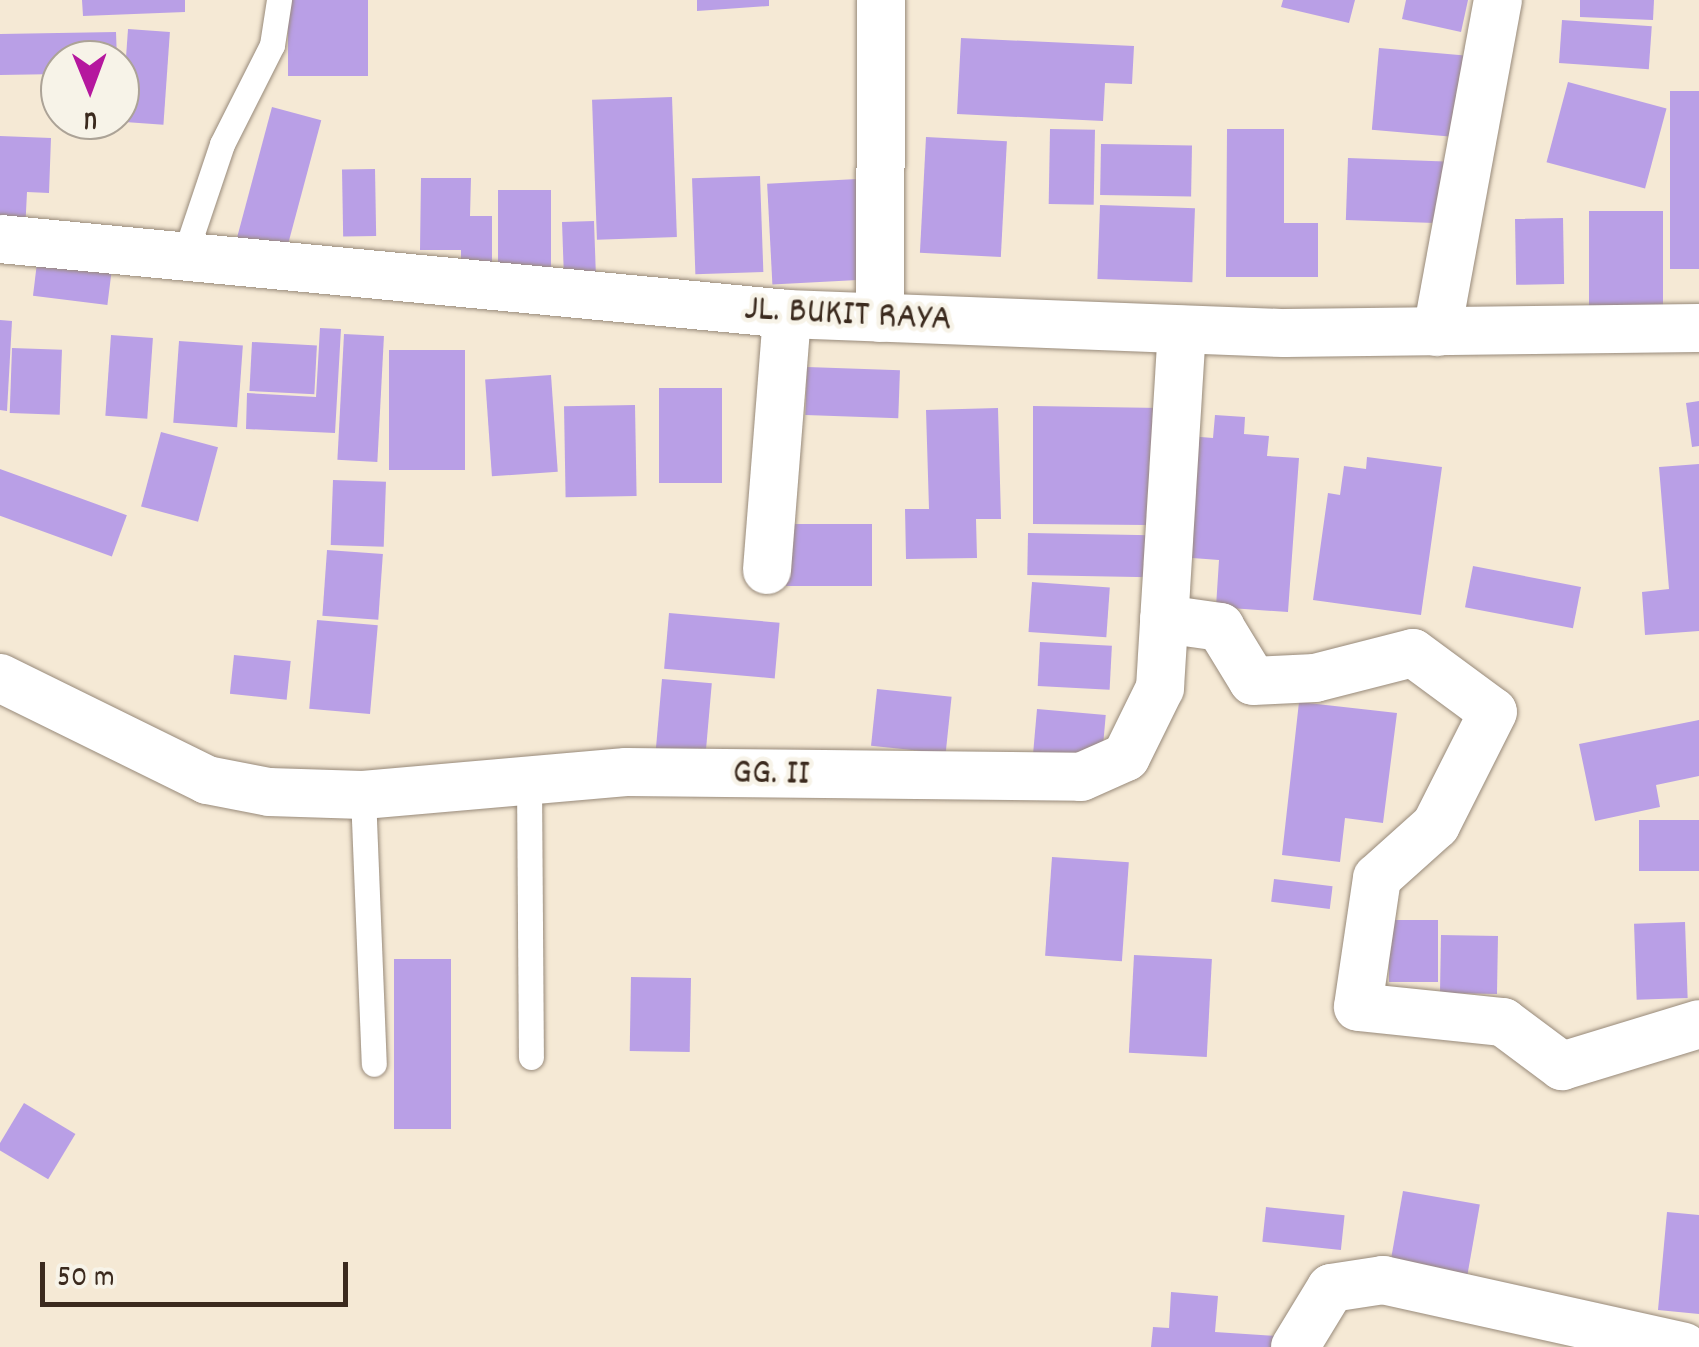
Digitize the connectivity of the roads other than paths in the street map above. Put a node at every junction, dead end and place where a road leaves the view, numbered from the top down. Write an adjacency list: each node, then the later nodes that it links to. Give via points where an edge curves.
1 (278, 0): 5 (lane, via 272,45 222,144)
2 (881, 0): 7 (street)
3 (1498, 0): 10 (street)
4 (0, 239): 5 (street, JL. BUKIT RAYA)
5 (184, 257): 6 (street, JL. BUKIT RAYA)
6 (787, 314): 7 (street, JL. BUKIT RAYA); 11 (street)
7 (880, 318): 9 (street, JL. BUKIT RAYA)
8 (1699, 328): 10 (street, JL. BUKIT RAYA)
9 (1182, 330): 10 (street, JL. BUKIT RAYA); 12 (street, GG. II)
10 (1437, 332)
11 (766, 570)
12 (1164, 619): 14 (street, GG. II, via 1160,688 1141,739 1081,777 626,772); 16 (street, via 1220,627 1252,681 1315,678 1413,654 1493,712 1436,826 1377,878 1358,1007 1503,1022 1562,1066)
13 (0, 678): 15 (street, GG. II, via 207,780)
14 (529, 781): 15 (street, GG. II); 17 (lane)
15 (363, 795): 18 (lane)
16 (1699, 1024)
17 (531, 1057)
18 (374, 1064)
19 (1294, 1347): 20 (street, via 1331,1288 1383,1280)
20 (1684, 1347)

